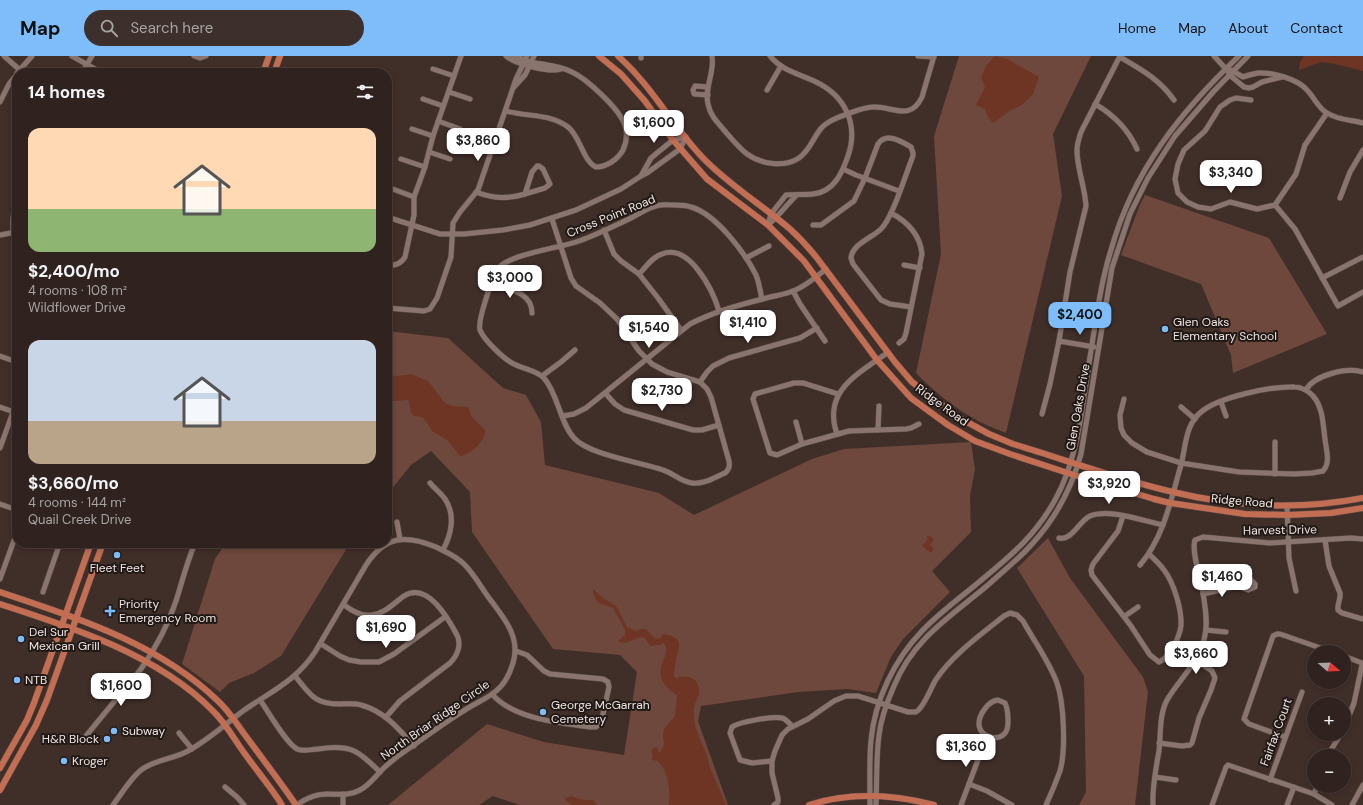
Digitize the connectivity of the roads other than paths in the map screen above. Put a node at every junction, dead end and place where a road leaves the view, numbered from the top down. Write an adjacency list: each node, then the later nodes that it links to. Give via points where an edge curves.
1 (4, 56): 27 (street)
2 (32, 56): 28 (street)
3 (72, 56): 25 (street)
4 (92, 56): 25 (street)
5 (194, 56): 6 (street)
6 (206, 56)
7 (269, 56): 30 (main road)
8 (280, 56): 31 (main road)
9 (461, 56): 35 (street)
10 (506, 56): 23 (street, via 509,59)
11 (513, 56): 23 (street)
12 (534, 56): 24 (street)
13 (600, 56): 59 (main road, Ridge Road, via 621,74 645,101)
14 (618, 56): 58 (main road, Ridge Road, via 653,92)
15 (712, 56): 38 (street)
16 (770, 56): 26 (street)
17 (918, 56): 18 (street)
18 (934, 56): 52 (street, via 922,97 910,110 900,112 872,107)
19 (1120, 56): 45 (street, via 1155,78); 48 (street)
20 (1214, 56): 32 (street)
21 (1239, 56): 32 (street, Glen Oaks Drive)
22 (1248, 56): 34 (street, Glen Oaks Drive)
23 (525, 60): 24 (street); 39 (street)
24 (530, 64): 39 (street); 50 (street, via 561,69 578,76 592,86 624,122 626,143 615,160 596,167 590,162 573,132 562,123 547,117)
25 (87, 66): 29 (street)
26 (781, 66): 40 (street); 52 (street, via 831,91)
27 (14, 68)
28 (22, 68)
29 (91, 68)
30 (265, 68)
31 (276, 68)
32 (1226, 69): 34 (street); 114 (street, Glen Oaks Drive, via 1192,104 1166,137 1129,199 1102,284)
33 (433, 70): 35 (street)
34 (1232, 73): 36 (street, via 1243,76 1258,73); 36 (street, via 1244,87 1249,88); 115 (street, Glen Oaks Drive, via 1203,102 1175,136 1138,197 1112,268)
35 (454, 76): 41 (street)
36 (1283, 77): 51 (street, via 1307,88 1314,101)
37 (12, 80): 47 (street)
38 (708, 87): 42 (street); 42 (street, via 695,86 692,90 694,94)
39 (514, 88): 50 (street)
40 (767, 90)
41 (449, 92): 44 (street); 49 (street)
42 (708, 95): 52 (street, via 707,104 712,117 734,142 748,155 774,164 798,159 809,149 824,126)
43 (423, 99): 49 (street)
44 (470, 99)
45 (1174, 100)
46 (1251, 100): 77 (street, via 1236,98 1220,107 1205,131 1184,150 1175,179 1178,193 1187,202 1211,209 1230,202 1257,209)
47 (0, 102)
48 (1095, 104): 61 (street, via 1113,116 1130,135); 112 (street, via 1078,142 1086,206 1070,272)
49 (443, 106): 53 (street)
50 (506, 111): 71 (street)
51 (1326, 113): 54 (street, via 1344,120); 77 (street, via 1305,145 1296,174)
52 (848, 114): 67 (street, via 852,142)
53 (438, 121): 56 (street); 57 (street)
54 (1363, 123)
55 (412, 129): 57 (street)
56 (460, 129)
57 (433, 136): 62 (street)
58 (686, 137): 59 (street); 60 (street); 79 (main road, Ridge Road, via 712,167)
59 (673, 140): 60 (main road, Ridge Road); 68 (street, via 651,158)
60 (680, 148): 68 (street, via 648,174); 83 (main road, Ridge Road, via 707,179)
61 (1137, 149)
62 (429, 152): 65 (street); 66 (street)
63 (1363, 152): 76 (street, via 1350,172)
64 (401, 159): 66 (street)
65 (450, 159)
66 (425, 167): 75 (street)
67 (843, 169): 69 (street); 74 (street, via 839,178 828,189 815,194)
68 (641, 176): 82 (street, via 599,200)
69 (865, 178): 72 (street); 72 (street, via 878,144 885,137 890,138 908,146 913,153); 85 (street, via 857,196 849,205 821,225)
70 (392, 189): 75 (street)
71 (476, 192): 73 (street, via 494,198); 89 (street, via 456,218 452,228)
72 (899, 192): 78 (street)
73 (526, 194): 73 (street, via 550,184 539,166 534,168)
74 (797, 196): 79 (street, via 786,196); 80 (street, via 784,207)
75 (414, 197): 84 (street)
76 (1340, 198)
77 (1275, 205): 100 (street, via 1295,229)
78 (891, 213): 96 (street, via 904,221 916,234 922,250); 105 (street, via 881,229 852,252 851,258 878,297 890,304)
79 (771, 214): 80 (main road, Ridge Road); 83 (street)
80 (777, 218): 83 (street); 97 (main road, Ridge Road)
81 (392, 219): 84 (street)
82 (552, 219): 89 (street, via 503,230); 90 (street)
83 (768, 225): 99 (main road, Ridge Road)
84 (411, 226): 89 (street, via 440,234); 94 (street, via 406,254 402,262)
85 (813, 226)
86 (604, 230): 90 (street, Cross Point Road); 93 (street, Cross Point Road, via 656,206 690,206 702,212 724,230); 98 (street, via 614,254)
87 (12, 232): 88 (street)
88 (0, 234)
89 (453, 234): 106 (street, via 452,253 435,302 428,310)
90 (561, 246): 101 (street, Cross Point Road, via 504,262 497,270); 119 (street, via 576,286 617,319)
91 (769, 246): 93 (street)
92 (1363, 257): 100 (street)
93 (746, 258): 104 (street, Cross Point Road, via 756,276)
94 (392, 265)
95 (904, 265): 96 (street)
96 (920, 268): 105 (street)
97 (826, 269): 99 (street); 117 (main road, Ridge Road)
98 (639, 274): 107 (street, via 660,254 672,253 682,256 694,265 703,277); 110 (street)
99 (817, 276): 102 (street); 121 (main road, Ridge Road)
100 (1322, 278): 103 (street, via 1338,306)
101 (492, 283): 108 (street, via 526,297); 123 (street, Cross Point Road, via 480,319 480,331 511,362)
102 (793, 291): 104 (street); 109 (street)
103 (1363, 292)
104 (762, 299): 107 (street)
105 (911, 307): 113 (street, via 904,339)
106 (392, 308)
107 (719, 311): 110 (street)
108 (532, 313)
109 (817, 328): 111 (street); 124 (street, via 800,338 722,361 707,372)
110 (681, 330): 119 (street)
111 (825, 341)
112 (1059, 341): 114 (street); 134 (street)
113 (899, 343)
114 (1092, 347): 115 (street); 149 (street, Glen Oaks Drive)
115 (1099, 348): 151 (street, Glen Oaks Drive)
116 (575, 350): 123 (street)
117 (888, 353): 121 (street); 146 (main road, Ridge Road, via 912,382 946,409 979,429)
118 (0, 356): 120 (street)
119 (646, 359): 124 (street, via 661,370); 126 (street)
120 (12, 360)
121 (877, 360): 127 (street, via 852,377); 148 (main road, Ridge Road, via 912,398 948,425 976,442)
122 (1363, 372): 125 (street, via 1351,370 1322,377 1311,383)
123 (542, 376): 135 (street)
124 (700, 382): 141 (street, via 709,393)
125 (1306, 390): 129 (street, via 1294,387 1264,390); 153 (street, via 1313,395 1320,407 1327,454 1325,468 1312,473)
126 (606, 394): 135 (street, via 580,412); 141 (street, via 624,410 693,430)
127 (838, 394): 143 (street, via 833,414); 145 (street, via 803,383 794,383 757,393 753,397 773,455)
128 (1124, 399): 150 (street, via 1120,423 1127,438 1140,449)
129 (1221, 402): 136 (street); 137 (street, via 1203,410)
130 (878, 406): 142 (street)
131 (1181, 407): 137 (street)
132 (0, 408): 133 (street)
133 (12, 412)
134 (1042, 414)
135 (563, 416): 141 (street, via 572,436 586,447 666,471 690,483 700,483 729,469)
136 (1226, 416)
137 (1195, 419): 150 (street, via 1187,437)
138 (12, 420): 147 (street)
139 (796, 422): 145 (street)
140 (919, 424): 142 (street, via 906,429)
141 (719, 425)
142 (878, 430): 143 (street)
143 (837, 434): 145 (street)
144 (1275, 442): 153 (street)
145 (802, 444)
146 (1013, 444): 148 (main road); 149 (main road, Ridge Road)
147 (0, 448)
148 (1010, 454): 152 (main road, Ridge Road)
149 (1071, 462): 151 (main road, Ridge Road); 152 (street, Glen Oaks Drive)
150 (1181, 463): 153 (street, via 1220,470); 155 (street)
151 (1078, 464): 152 (street, Glen Oaks Drive); 155 (main road, Ridge Road)
152 (1071, 473): 157 (main road, Ridge Road); 180 (street, Glen Oaks Drive, via 1045,517)
153 (1275, 474)
154 (430, 483): 178 (street, via 444,498 450,513 450,535)
155 (1173, 492): 157 (street); 159 (main road, Ridge Road, via 1229,502)
156 (1363, 498): 159 (main road, Ridge Road)
157 (1170, 503): 162 (main road, Ridge Road, via 1245,514); 165 (street)
158 (0, 504): 160 (street)
159 (1287, 505): 162 (street)
160 (12, 508)
161 (1363, 508): 162 (main road, Ridge Road, via 1331,513)
162 (1287, 515): 171 (street)
163 (1123, 516): 165 (street); 166 (street, via 1104,513 1094,515 1084,520 1068,536); 192 (street, via 1118,531 1091,570 1092,575)
164 (397, 522): 167 (street)
165 (1163, 525): 179 (street)
166 (1058, 538)
167 (400, 539): 170 (street); 178 (street, North Briar Ridge Circle, via 418,541)
168 (1363, 539): 169 (street, Harvest Drive)
169 (1325, 540): 171 (street, Harvest Drive); 195 (street, via 1329,566 1341,596 1338,610)
170 (392, 542)
171 (1288, 542): 184 (street); 187 (street, Harvest Drive, via 1197,538 1194,546)
172 (12, 546): 182 (street)
173 (58, 548): 186 (street)
174 (89, 548): 191 (main road)
175 (101, 548): 194 (main road)
176 (193, 548): 203 (street, via 168,622)
177 (381, 548): 189 (street, via 373,555)
178 (443, 550): 202 (street, North Briar Ridge Circle, via 455,556 468,569 511,629)
179 (1149, 554): 181 (street); 192 (street, via 1169,578 1180,616 1175,644 1162,661 1159,662 1150,656)
180 (1016, 555): 211 (street, Glen Oaks Drive, via 921,632 896,665); 212 (street, Glen Oaks Drive, via 988,585 920,643 900,673)
181 (1140, 565)
182 (0, 579)
183 (1238, 586): 187 (street)
184 (1296, 591)
185 (0, 592): 191 (main road)
186 (43, 592)
187 (1203, 594): 198 (street)
188 (0, 604): 196 (main road)
189 (344, 605): 193 (street, via 360,614 373,615 414,592 430,598); 200 (street)
190 (1138, 607): 192 (street)
191 (66, 615): 194 (main road); 196 (main road)
192 (1125, 616)
193 (445, 617): 200 (street, via 394,654 378,662 353,661); 214 (street, via 458,640 458,651 454,659 400,701)
194 (75, 619): 197 (main road); 203 (main road)
195 (1363, 619)
196 (62, 625): 197 (main road); 216 (main road)
197 (72, 629): 206 (main road); 217 (main road)
198 (1206, 630): 199 (street); 205 (street, via 1203,646)
199 (1226, 632)
200 (320, 644): 207 (street)
201 (1311, 645): 222 (street, via 1277,634 1273,636 1244,719 1248,724)
202 (516, 651): 209 (street, North Briar Ridge Circle, via 514,663 507,677 500,688); 209 (street, via 527,655 550,674 603,679 608,682 601,723 596,727 590,727 531,716 506,706)
203 (152, 652): 206 (street); 215 (main road, via 195,681 219,702)
204 (1351, 658): 213 (street, via 1362,662)
205 (1196, 660): 224 (street, via 1167,702 1161,718); 224 (street, via 1212,671 1215,678 1192,743 1182,746)
206 (147, 661): 218 (main road, via 195,694); 223 (street)
207 (296, 676): 210 (street); 214 (street, via 319,701 329,704 362,705)
208 (1302, 692): 222 (street, Fairfax Court)
209 (492, 694): 225 (street, North Briar Ridge Circle)
210 (260, 700): 215 (street); 229 (street, via 296,748 350,749 361,754)
211 (879, 702): 212 (street); 219 (street, via 858,696 846,696); 240 (street, Glen Oaks Drive, via 871,739)
212 (886, 704): 241 (street, Glen Oaks Drive, via 879,735); 255 (street, via 908,712 919,710 939,675 953,659 1004,616 1010,613 1018,615 1054,675 1062,701 1063,749 1060,770)
213 (1351, 711)
214 (386, 717): 225 (street)
215 (233, 719): 218 (street); 246 (main road)
216 (27, 720): 217 (main road); 228 (main road)
217 (36, 725): 237 (main road)
218 (225, 726): 226 (street); 245 (main road)
219 (792, 726): 227 (street, via 782,735); 227 (street, via 785,719 778,718 740,723 732,727 730,735 740,760 752,763)
220 (178, 733): 226 (street)
221 (987, 736): 221 (street, via 1000,736 1006,732 1008,712 1002,701 990,703 980,717 979,728); 233 (street)
222 (1285, 737): 232 (street, Fairfax Court)
223 (81, 742)
224 (1160, 743): 230 (street)
225 (414, 746): 229 (street, North Briar Ridge Circle)
226 (192, 749): 243 (street, via 143,768)
227 (772, 761): 248 (street, via 772,774 778,798)
228 (0, 768)
229 (380, 772): 238 (street, North Briar Ridge Circle, via 359,791)
230 (1155, 777): 231 (street); 256 (street)
231 (1176, 780)
232 (1270, 780): 236 (street); 257 (street, via 1228,765)
233 (969, 784): 253 (street); 254 (street)
234 (1363, 785): 259 (street)
235 (225, 787): 244 (street)
236 (1294, 787): 239 (street); 258 (street)
237 (0, 790)
238 (343, 794): 246 (street, North Briar Ridge Circle, via 317,795); 247 (street)
239 (1314, 794): 242 (street)
240 (870, 796): 241 (main road); 249 (main road, via 839,798); 250 (street, Glen Oaks Drive)
241 (877, 796): 251 (street, Glen Oaks Drive); 252 (main road)
242 (1329, 804)
243 (113, 805)
244 (244, 805)
245 (282, 805)
246 (296, 805)
247 (343, 805)
248 (774, 805)
249 (809, 805)
250 (870, 805)
251 (876, 805)
252 (934, 805)
253 (962, 805)
254 (1012, 805)
255 (1046, 805)
256 (1154, 805)
257 (1212, 805)
258 (1287, 805)
259 (1352, 805)

